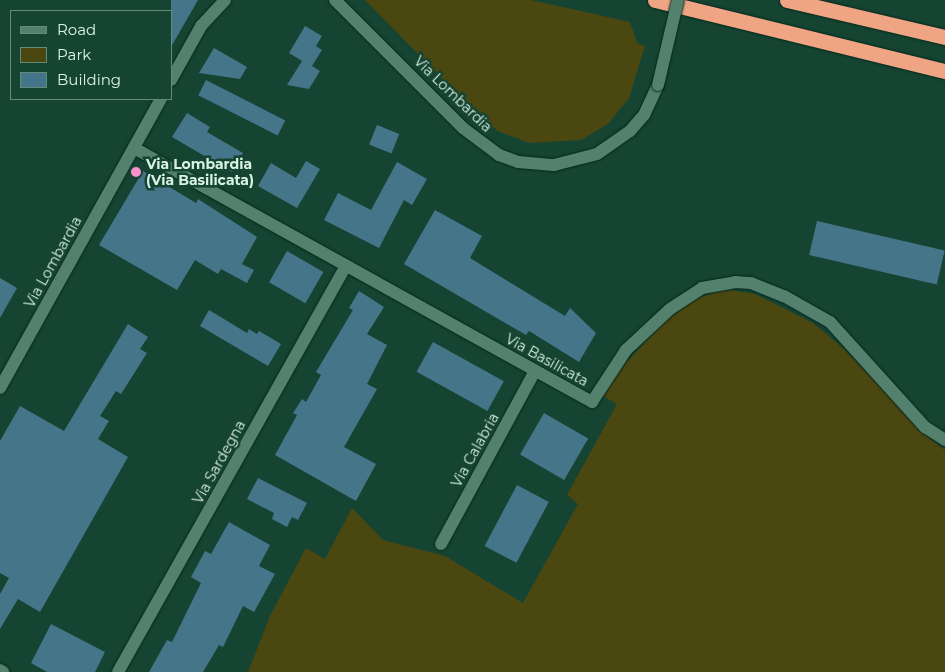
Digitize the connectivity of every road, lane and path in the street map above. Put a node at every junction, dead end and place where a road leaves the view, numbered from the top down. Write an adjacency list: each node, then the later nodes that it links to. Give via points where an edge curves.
1 (225, 0): 8 (street, via 201,26)
2 (335, 0): 4 (street, Via Lombardia, bridge, via 463,128 499,155 518,162 554,165 597,154 630,131 644,114 658,85)
3 (655, 0): 7 (highway)
4 (678, 0)
5 (787, 0): 6 (highway)
6 (945, 37)
7 (945, 71)
8 (172, 78)
9 (160, 100): 10 (street, Via Lombardia)
10 (134, 148): 11 (street, Via Basilicata); 13 (street, Via Lombardia)
11 (346, 266): 12 (street, Via Basilicata); 18 (street, Via Sardegna)
12 (535, 371): 14 (street, Via Basilicata, via 592,402 626,350 670,309 702,288 735,282 752,283 798,303 830,322 925,427); 15 (street, Via Calabria)
13 (0, 388)
14 (945, 440)
15 (441, 544)
16 (0, 670): 17 (street)
17 (3, 672)
18 (118, 672)

